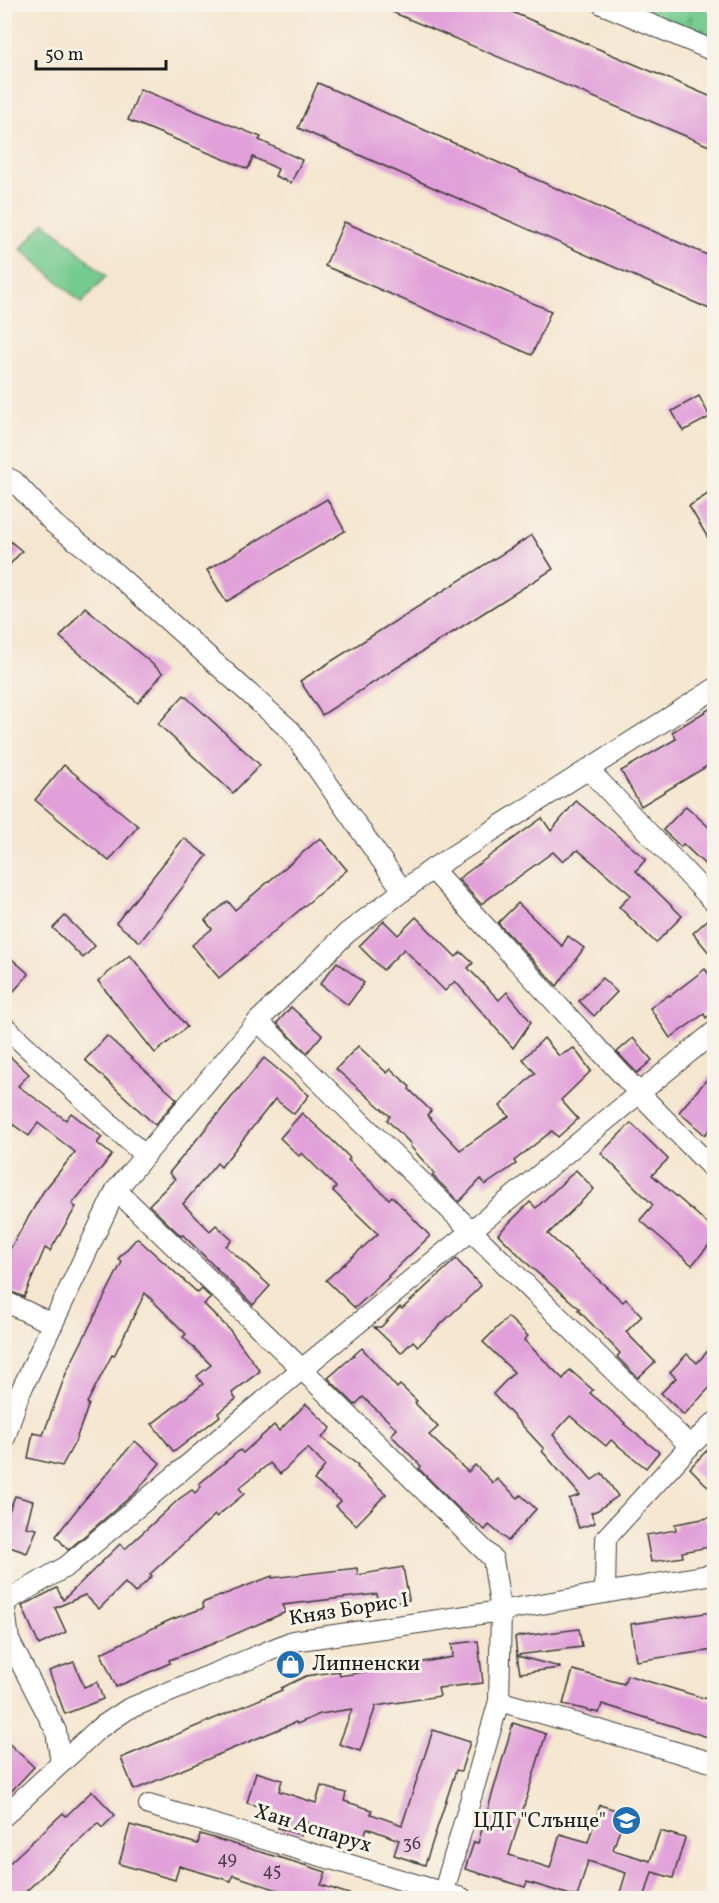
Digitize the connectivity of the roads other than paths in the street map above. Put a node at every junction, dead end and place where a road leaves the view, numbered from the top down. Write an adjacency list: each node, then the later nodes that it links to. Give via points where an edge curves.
1 (602, 4): 2 (street)
2 (714, 51)
3 (4, 476): 7 (street, via 291,731)
4 (714, 689): 5 (street)
5 (588, 769): 6 (street); 8 (street)
6 (432, 868): 7 (street); 12 (street)
7 (403, 891): 9 (street, via 347,933)
8 (714, 902)
9 (258, 1021): 13 (street); 16 (street)
10 (714, 1032): 12 (street)
11 (8, 1035): 13 (street)
12 (639, 1093): 14 (street); 16 (street)
13 (144, 1155): 15 (street)
14 (714, 1170)
15 (116, 1190): 18 (street); 19 (street)
16 (471, 1232): 19 (street); 23 (street)
17 (4, 1301): 18 (street)
18 (53, 1324): 20 (street)
19 (302, 1369): 26 (street, via 67,1566); 27 (street, via 493,1559)
20 (11, 1394): 22 (street)
21 (714, 1423): 23 (street)
22 (4, 1441)
23 (690, 1446): 25 (street, via 606,1538)
24 (714, 1575): 25 (street, Княз Борис I)
25 (605, 1593): 27 (street, Княз Борис I)
26 (5, 1601): 28 (street)
27 (501, 1611): 29 (street); 30 (street, Княз Борис I, via 293,1641 128,1709 98,1729)
28 (7, 1639): 30 (street, via 56,1731)
29 (499, 1701): 31 (street); 34 (street)
30 (61, 1763): 33 (street, Княз Борис I)
31 (714, 1763)
32 (149, 1805): 34 (street, Хан Аспарух)
33 (4, 1816)
34 (449, 1897)

